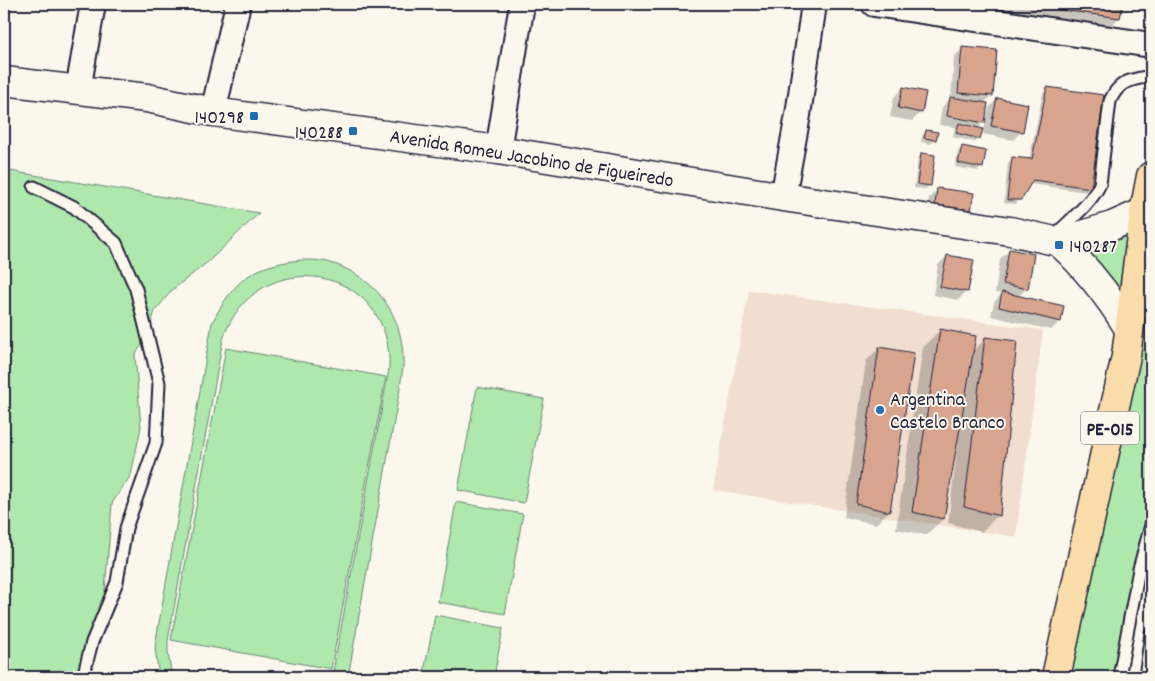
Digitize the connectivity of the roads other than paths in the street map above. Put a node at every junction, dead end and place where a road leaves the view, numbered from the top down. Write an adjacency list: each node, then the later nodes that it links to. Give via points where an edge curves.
1 (93, 4): 9 (street)
2 (238, 4): 10 (street)
3 (522, 4): 11 (street)
4 (814, 4): 14 (street)
5 (874, 4): 6 (street)
6 (1151, 45)
7 (1151, 76): 16 (lane, via 1126,81 1115,90 1110,101 1100,184)
8 (4, 81): 9 (street, Avenida Romeu Jacobino de Figueiredo)
9 (78, 90): 10 (street, Avenida Romeu Jacobino de Figueiredo, via 147,98)
10 (213, 112): 11 (street, Avenida Romeu Jacobino de Figueiredo)
11 (498, 150): 14 (street, Avenida Romeu Jacobino de Figueiredo)
12 (1151, 176): 15 (highway, PE-015)
13 (34, 187): 20 (lane, via 74,207 116,243 136,290 159,383 156,442 126,528 117,582 92,642)
14 (783, 198): 16 (street, Avenida Romeu Jacobino de Figueiredo, via 1010,231)
15 (1144, 212): 16 (street, Avenida Romeu Jacobino de Figueiredo, via 1112,226); 17 (highway, PE-015)
16 (1055, 241): 17 (street, Avenida Romeu Jacobino de Figueiredo, via 1083,264)
17 (1128, 327): 21 (highway, PE-015, via 1126,356)
18 (1151, 525): 22 (lane, via 1138,569)
19 (1151, 633): 23 (lane)
20 (82, 677)
21 (1056, 677)
22 (1119, 677)
23 (1145, 677)

